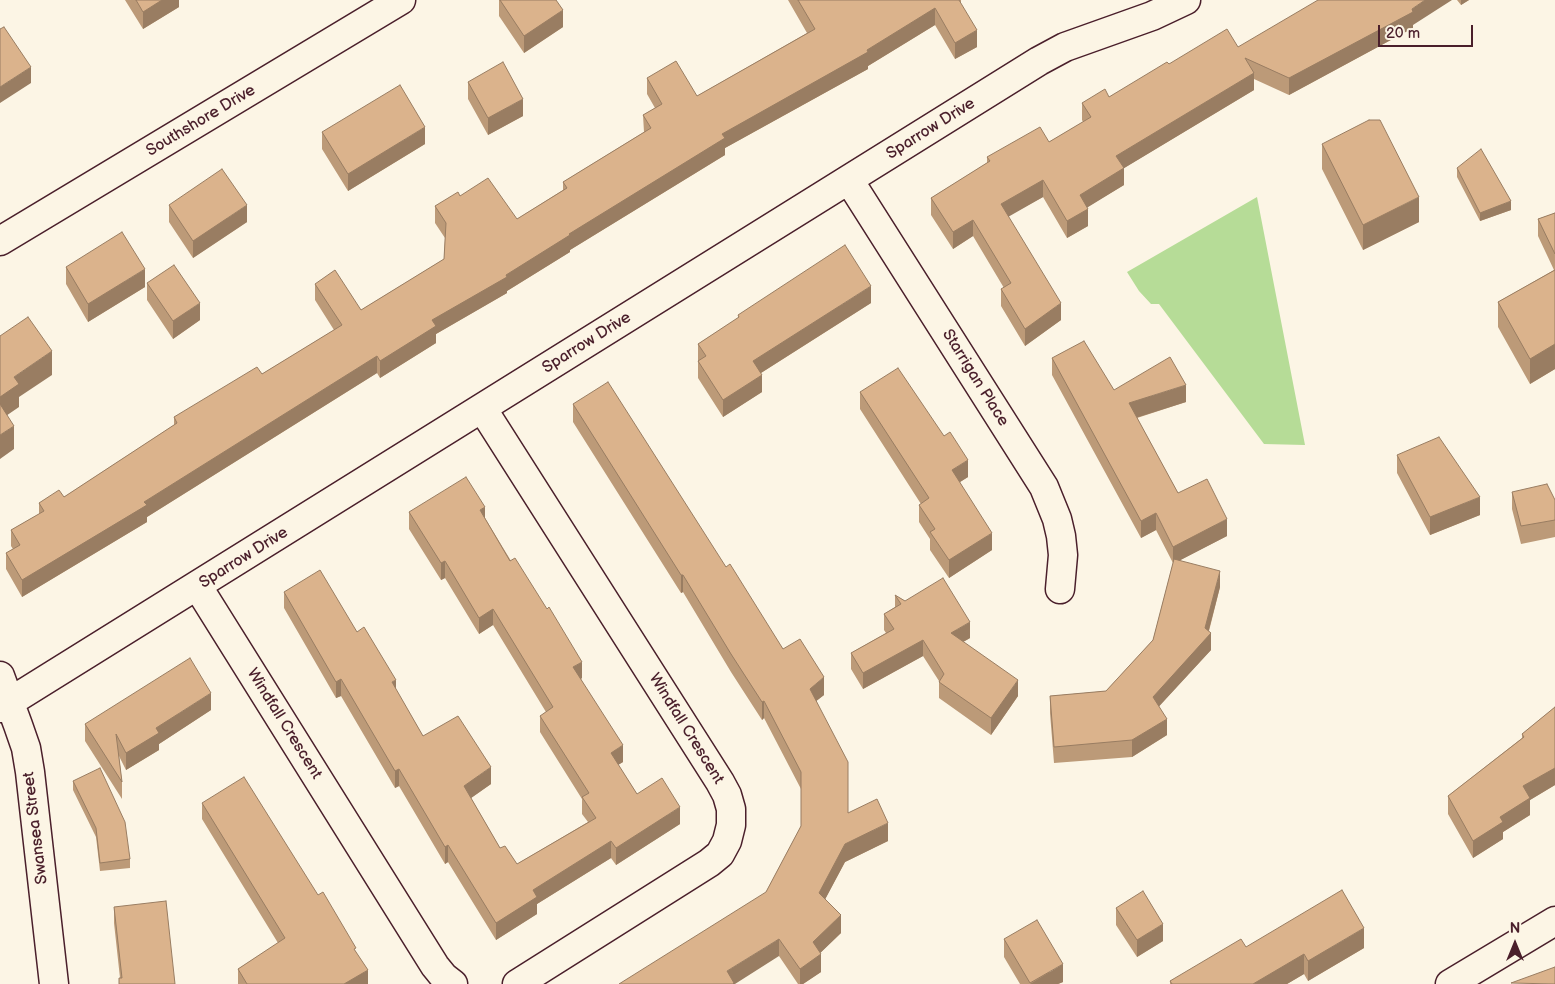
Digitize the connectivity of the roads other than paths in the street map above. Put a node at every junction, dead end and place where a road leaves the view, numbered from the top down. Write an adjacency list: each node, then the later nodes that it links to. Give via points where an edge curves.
1 (401, 0): 4 (street, Southshore Drive)
2 (1186, 0): 3 (street, Sparrow Drive, via 1056,52)
3 (849, 180): 5 (street, Sparrow Drive); 7 (street, Starrigan Place, via 1044,488 1061,536)
4 (0, 241)
5 (482, 408): 6 (street, Sparrow Drive); 13 (street, Windfall Crescent, via 720,782 731,809 727,840 720,854 710,863)
6 (198, 587): 9 (street, Sparrow Drive); 12 (street, Windfall Crescent, via 436,966)
7 (1060, 589)
8 (0, 676): 9 (street, Swansea Street)
9 (5, 705): 11 (street, Swansea Street, via 26,748)
10 (1555, 921): 14 (street)
11 (54, 984)
12 (454, 984)
13 (517, 984)
14 (1450, 984)

